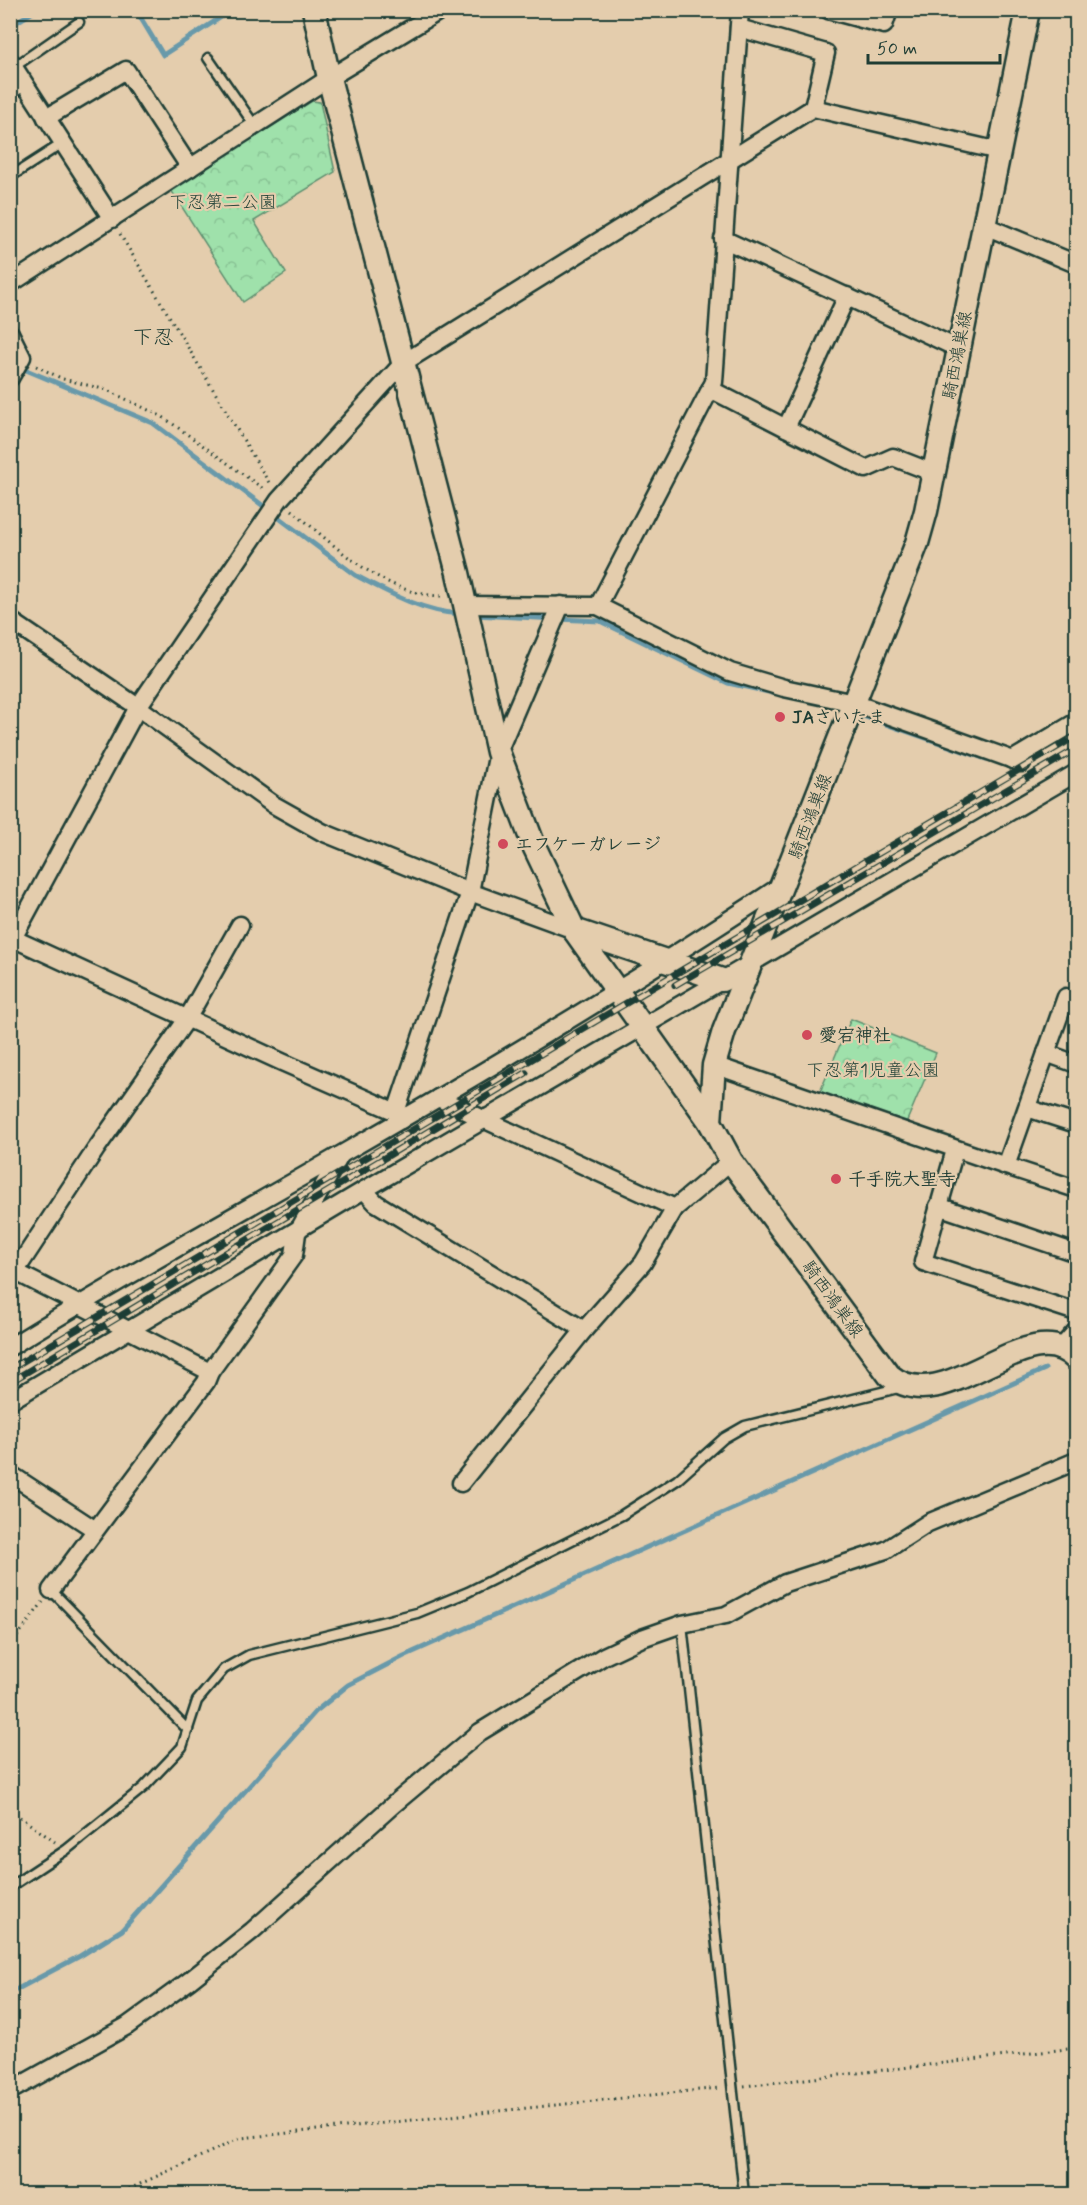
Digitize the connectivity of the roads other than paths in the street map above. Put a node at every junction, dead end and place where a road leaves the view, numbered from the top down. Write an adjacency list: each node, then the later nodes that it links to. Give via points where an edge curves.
1 (314, 10): 11 (main road)
2 (441, 10): 11 (street)
3 (740, 10): 8 (street)
4 (828, 10): 5 (street, via 884,25)
5 (890, 10)
6 (1029, 10): 18 (main road, 騎西鴻巣線)
7 (79, 22): 10 (lane)
8 (739, 28): 14 (street, via 826,53); 19 (street)
9 (208, 58): 16 (lane)
10 (12, 64): 12 (street)
11 (329, 78): 16 (street); 30 (main road)
12 (26, 85): 13 (lane); 15 (street)
13 (10, 95)
14 (813, 108): 18 (street); 19 (street)
15 (46, 118): 17 (street); 20 (street, via 126,70)
16 (255, 126): 20 (street)
17 (63, 143): 21 (lane); 22 (street)
18 (999, 152): 23 (main road, 騎西鴻巣線)
19 (728, 162): 24 (street); 30 (street)
20 (190, 168): 22 (street)
21 (10, 177)
22 (111, 219): 26 (street)
23 (983, 225): 25 (street); 29 (main road, 騎西鴻巣線)
24 (723, 239): 27 (street); 32 (street, via 714,382)
25 (1077, 264)
26 (10, 284)
27 (847, 296): 29 (street); 33 (street)
28 (10, 333): 31 (street, via 22,357)
29 (958, 349): 34 (main road, 騎西鴻巣線)
30 (403, 363): 35 (main road); 39 (street, via 279,500)
31 (10, 378)
32 (710, 389): 33 (street); 37 (street)
33 (786, 428): 34 (street, via 866,469 893,457)
34 (934, 473): 40 (main road, 騎西鴻巣線, via 916,543)
35 (463, 600): 36 (street); 42 (main road)
36 (561, 605): 37 (street); 42 (street)
37 (598, 606): 40 (street, via 730,672)
38 (10, 620): 39 (street)
39 (138, 707): 45 (street, via 274,805 322,832); 48 (street)
40 (852, 709): 41 (street, via 1017,762); 44 (main road, 騎西鴻巣線)
41 (1077, 722)
42 (498, 752): 45 (street); 47 (main road, via 534,846)
43 (1077, 773): 50 (street)
44 (783, 885): 49 (street); 50 (main road, 騎西鴻巣線)
45 (470, 892): 47 (street); 61 (street)
46 (240, 925): 54 (street)
47 (574, 930): 49 (main road); 52 (main road)
48 (11, 940): 54 (street)
49 (667, 961): 51 (main road); 52 (street)
50 (749, 967): 51 (street); 58 (main road, 騎西鴻巣線)
51 (722, 980): 55 (street)
52 (616, 991): 55 (main road); 59 (street)
53 (1077, 1000): 56 (street, via 1066,997)
54 (187, 1019): 61 (street); 75 (street)
55 (642, 1027): 62 (street); 63 (main road)
56 (1046, 1053): 57 (street); 60 (street)
57 (1077, 1064)
58 (714, 1065): 63 (main road, 騎西鴻巣線); 65 (street)
59 (438, 1098): 61 (street); 62 (street)
60 (1027, 1108): 64 (street); 68 (street)
61 (399, 1116): 66 (street)
62 (485, 1121): 70 (street); 72 (street)
63 (710, 1122): 67 (main road, 騎西鴻巣線)
64 (1077, 1124)
65 (955, 1150): 68 (street); 71 (street)
66 (340, 1155): 73 (street); 76 (street)
67 (731, 1161): 72 (street); 83 (main road, 騎西鴻巣線, via 889,1375)
68 (1006, 1166): 69 (street)
69 (1077, 1189)
70 (364, 1190): 73 (street); 79 (street, via 376,1203)
71 (938, 1206): 74 (street); 77 (street, via 922,1262)
72 (675, 1208): 79 (street, via 643,1263)
73 (297, 1233): 78 (street); 82 (street, via 294,1255)
74 (1077, 1253)
75 (13, 1270): 76 (street)
76 (77, 1305): 78 (street); 81 (street)
77 (1077, 1312)
78 (130, 1329): 82 (street); 84 (street)
79 (584, 1330): 87 (street)
80 (1073, 1339): 83 (main road, via 1034,1347 935,1387)
81 (10, 1347)
82 (210, 1372): 88 (street)
83 (905, 1386): 91 (lane, via 745,1426 724,1438 677,1480 622,1515 438,1605 249,1655 224,1669 197,1701)
84 (10, 1401)
85 (1077, 1461): 90 (street, via 928,1523 886,1550 785,1583 726,1615)
86 (10, 1474): 88 (street)
87 (461, 1483)
88 (94, 1529): 89 (street)
89 (51, 1590): 91 (lane)
90 (682, 1624): 93 (street, via 604,1656 480,1732 189,1981 127,2026); 94 (lane)
91 (188, 1730): 92 (lane, via 182,1747 144,1787 66,1850)
92 (10, 1887)
93 (10, 2091)
94 (744, 2194)

